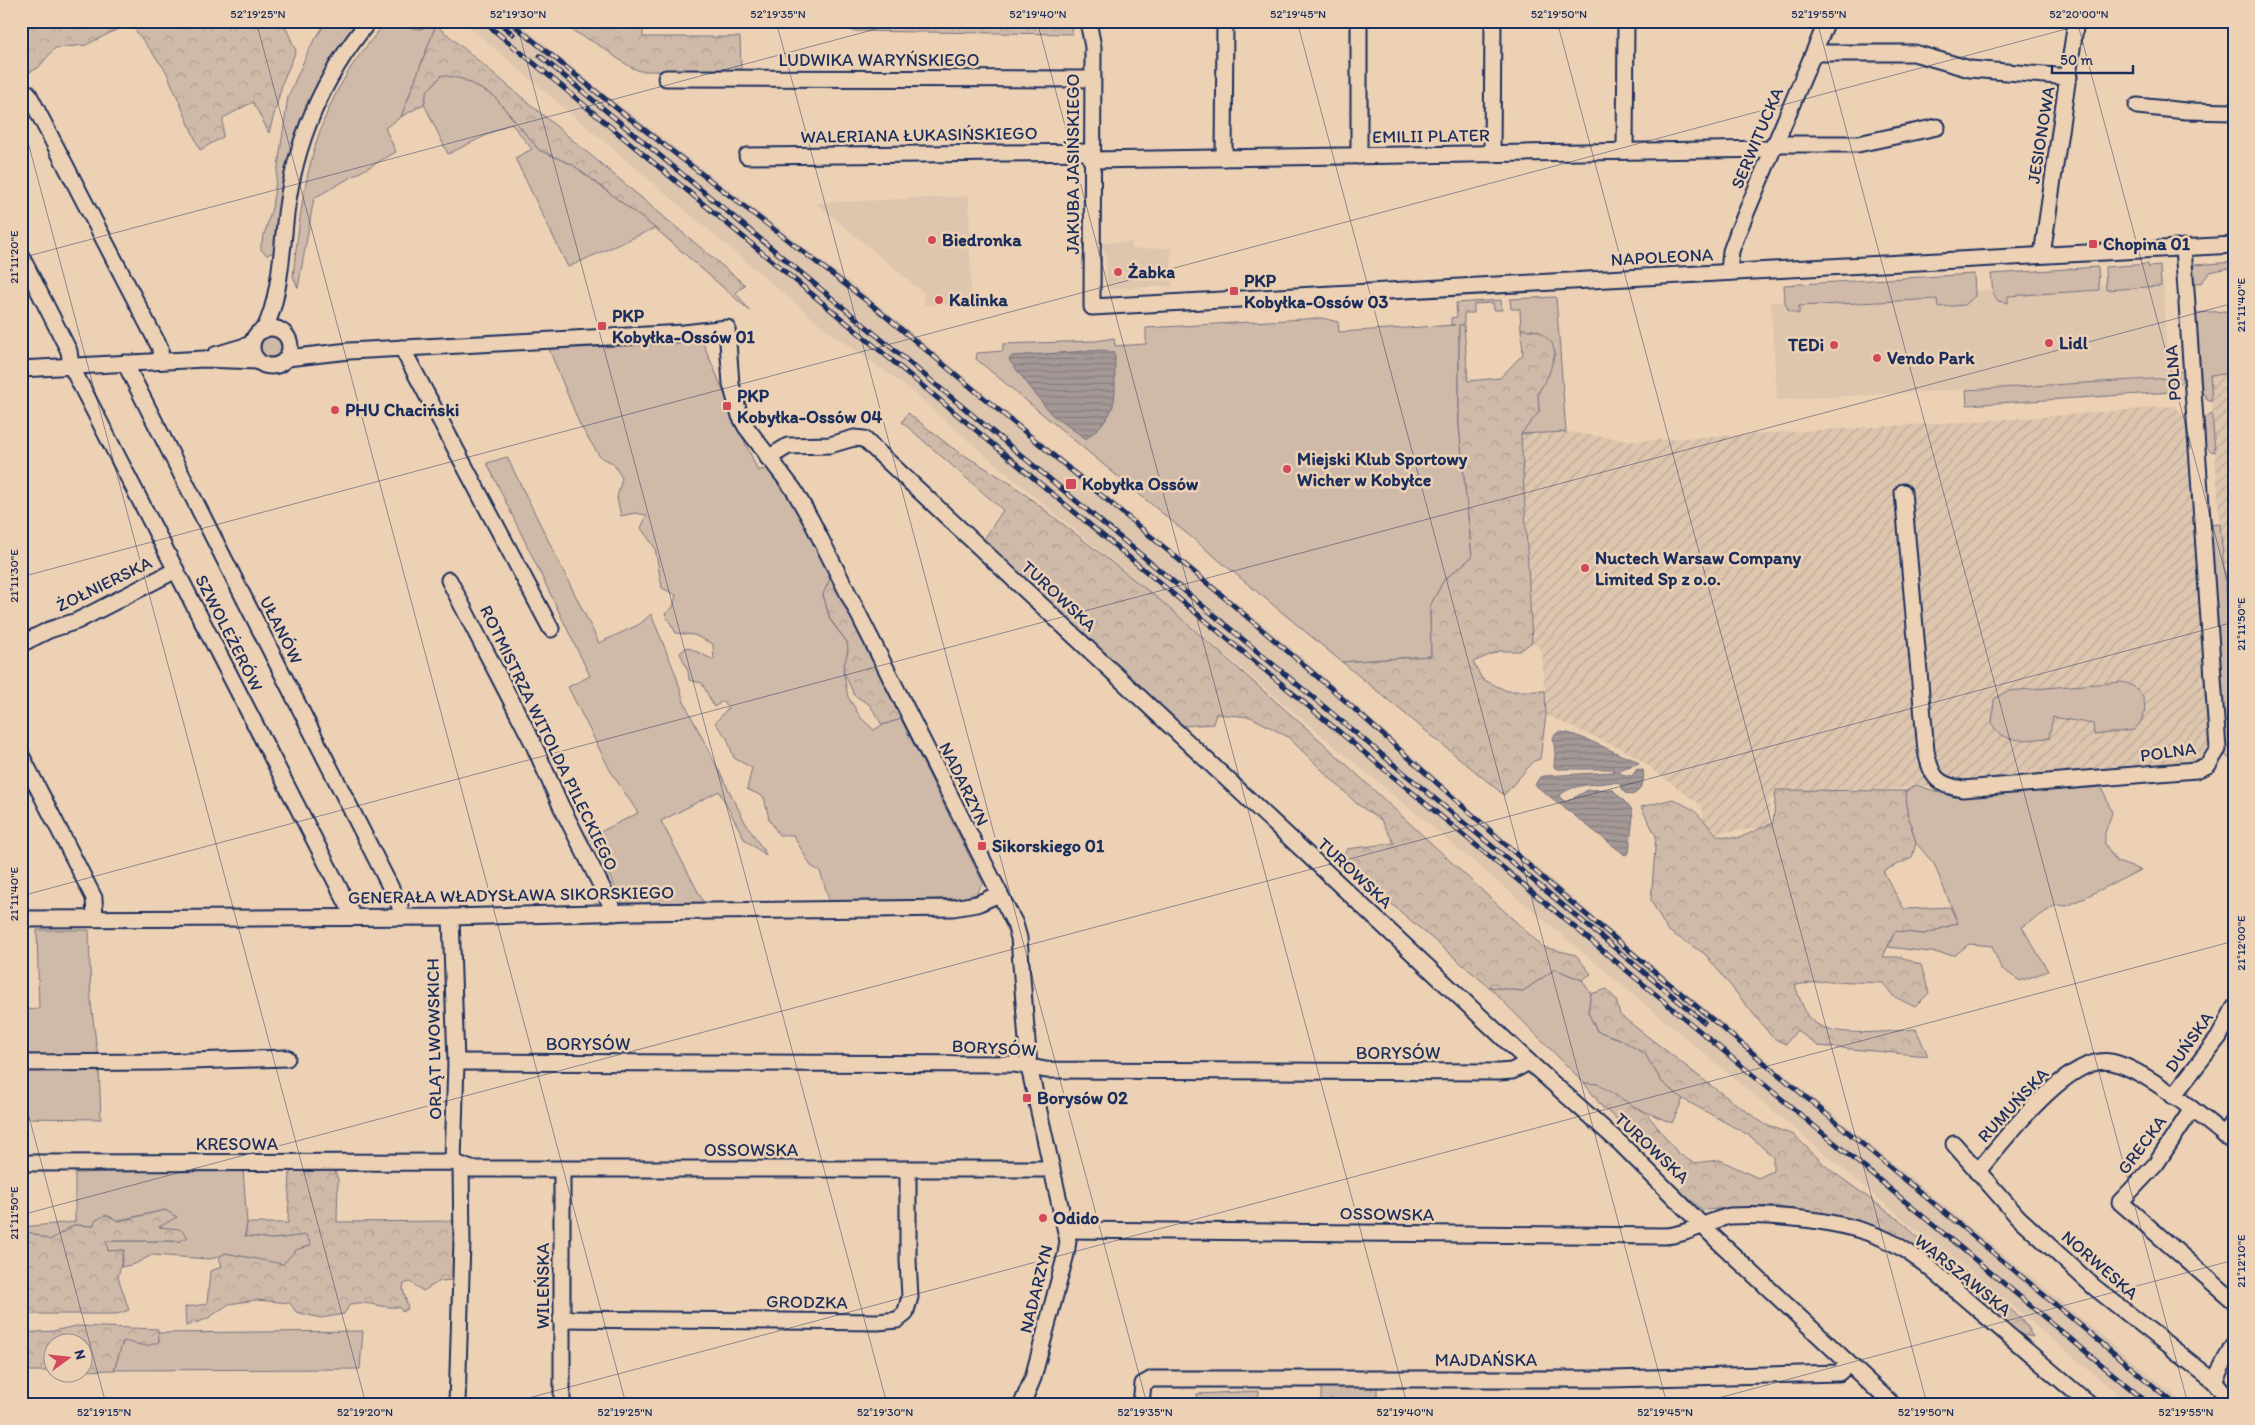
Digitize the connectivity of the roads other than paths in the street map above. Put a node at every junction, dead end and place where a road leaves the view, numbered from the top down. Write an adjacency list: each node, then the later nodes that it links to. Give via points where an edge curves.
1 (369, 21): 28 (street, via 339,61 305,131 294,163)
2 (1088, 21): 12 (street, JAKUBA JASIŃSKIEGO, via 1092,47)
3 (1225, 21): 23 (street)
4 (1359, 21): 22 (street)
5 (1492, 21): 19 (street)
6 (1626, 21): 18 (street)
7 (1827, 21): 9 (street, SERWITUCKA)
8 (2076, 21): 10 (street, JESIONOWA)
9 (1814, 53): 10 (street, via 1914,53 1970,68); 17 (street, SERWITUCKA)
10 (2069, 77): 26 (street, JESIONOWA)
11 (666, 78): 12 (street, LUDWIKA WARYŃSKIEGO)
12 (1091, 79): 21 (street, JAKUBA JASIŃSKIEGO)
13 (28, 93): 38 (street, via 160,348)
14 (2137, 106): 15 (street)
15 (2234, 112)
16 (1937, 127): 17 (street, EMILII PLATER, via 1858,144)
17 (1773, 147): 18 (street, EMILII PLATER); 29 (street, SERWITUCKA, via 1731,251)
18 (1625, 152): 19 (street, EMILII PLATER)
19 (1492, 154): 22 (street, EMILII PLATER)
20 (747, 156): 21 (street, WALERIANA ŁUKASIŃSKIEGO)
21 (1091, 156): 23 (street, EMILII PLATER); 30 (street, JAKUBA JASIŃSKIEGO)
22 (1359, 156): 23 (street, EMILII PLATER)
23 (1224, 158)
24 (2234, 245): 25 (street, NAPOLEONA)
25 (2183, 248): 26 (street, NAPOLEONA); 44 (street, POLNA, via 2217,719 2218,749 2208,765 2196,770 1963,789 1938,782 1930,770 1926,750)
26 (2042, 255): 29 (street, NAPOLEONA)
27 (21, 256): 41 (street, SZWOLEŻERÓW, via 69,351)
28 (281, 262): 31 (street, via 271,313); 32 (street)
29 (1729, 272): 30 (street, NAPOLEONA)
30 (1092, 307)
31 (264, 330): 32 (street, via 273,329); 33 (street, via 256,335)
32 (285, 336): 35 (street, via 294,343); 36 (street, via 289,349)
33 (252, 344): 37 (street); 39 (street)
34 (402, 348): 35 (street); 43 (street, NADARZYN, via 727,328 731,384 736,404 746,427); 47 (street)
35 (349, 351): 36 (street)
36 (286, 358): 39 (street, via 275,366 266,366)
37 (204, 359): 38 (street); 39 (street)
38 (161, 361): 40 (street)
39 (258, 361)
40 (125, 363): 41 (street); 52 (street, UŁANÓW, via 400,906)
41 (71, 366): 42 (street); 45 (street, SZWOLEŻERÓW)
42 (21, 369)
43 (768, 458): 50 (street, NADARZYN, via 794,490 811,520); 60 (street, TUROWSKA, via 788,446 830,445 854,438 864,439)
44 (1903, 492)
45 (176, 570): 48 (street, ŻOŁNIERSKA); 53 (street, SZWOLEŻERÓW)
46 (449, 580): 51 (street, ROTMISTRZA WITOLDA PILECKIEGO)
47 (551, 629)
48 (21, 644)
49 (21, 755): 55 (street, via 94,898)
50 (999, 894): 51 (street, GENERAŁA WŁADYSŁAWA SIKORSKIEGO, via 978,904 953,908); 62 (street, NADARZYN, via 1019,938)
51 (615, 912): 54 (street, GENERAŁA WŁADYSŁAWA SIKORSKIEGO)
52 (400, 916): 53 (street, GENERAŁA WŁADYSŁAWA SIKORSKIEGO); 54 (street, GENERAŁA WŁADYSŁAWA SIKORSKIEGO)
53 (354, 917): 55 (street, GENERAŁA WŁADYSŁAWA SIKORSKIEGO)
54 (451, 917): 59 (street, ORLĄT LWOWSKICH)
55 (95, 918): 56 (street, GENERAŁA WŁADYSŁAWA SIKORSKIEGO)
56 (21, 919)
57 (2234, 1008): 63 (street, DUŃSKA, via 2220,1037)
58 (288, 1058): 61 (street)
59 (456, 1062): 62 (street, BORYSÓW, via 1014,1064); 69 (street, ORLĄT LWOWSKICH)
60 (1528, 1062): 62 (street, BORYSÓW, via 1512,1071 1499,1072 1046,1070); 74 (street, TUROWSKA, via 1621,1144)
61 (21, 1063)
62 (1029, 1067): 72 (street, NADARZYN)
63 (2173, 1096): 64 (street, RUMUŃSKA); 73 (street, RUMUŃSKA, via 2123,1066 2110,1061 2094,1063 2054,1085)
64 (2192, 1109): 66 (street, RUMUŃSKA); 76 (street, GRECKA, via 2156,1164 2120,1202)
65 (2234, 1121): 66 (street)
66 (2229, 1139)
67 (1954, 1144): 73 (street, NORWESKA)
68 (21, 1163): 69 (street, KRESOWA)
69 (457, 1163): 70 (street, OSSOWSKA, via 471,1169); 81 (street, ORLĄT LWOWSKICH, via 462,1242)
70 (562, 1169): 71 (street, OSSOWSKA); 77 (street, WILEŃSKA)
71 (908, 1169): 72 (street, OSSOWSKA); 77 (street, GRODZKA, via 910,1297 905,1314 897,1320)
72 (1050, 1169): 75 (street, NADARZYN)
73 (1977, 1172): 80 (street, NORWESKA, via 2018,1217 2094,1287)
74 (1705, 1225): 75 (street, OSSOWSKA, via 1678,1236); 79 (street, TUROWSKA); 86 (street, WARSZAWSKA, via 1730,1216 1780,1218 1858,1230 1888,1240 1925,1264)
75 (1067, 1230): 83 (street, NADARZYN, via 1066,1254 1033,1378)
76 (2234, 1301)
77 (561, 1319): 82 (street, WILEŃSKA)
78 (2234, 1344): 80 (street)
79 (1848, 1364): 84 (street, MAJDAŃSKA, via 1839,1374 1611,1379 1152,1379 1143,1384); 85 (street, TUROWSKA)
80 (2214, 1381): 87 (street, NORWESKA)
81 (457, 1404)
82 (562, 1404)
83 (1022, 1404)
84 (1141, 1404)
85 (1892, 1404)
86 (2089, 1404)
87 (2232, 1404)

